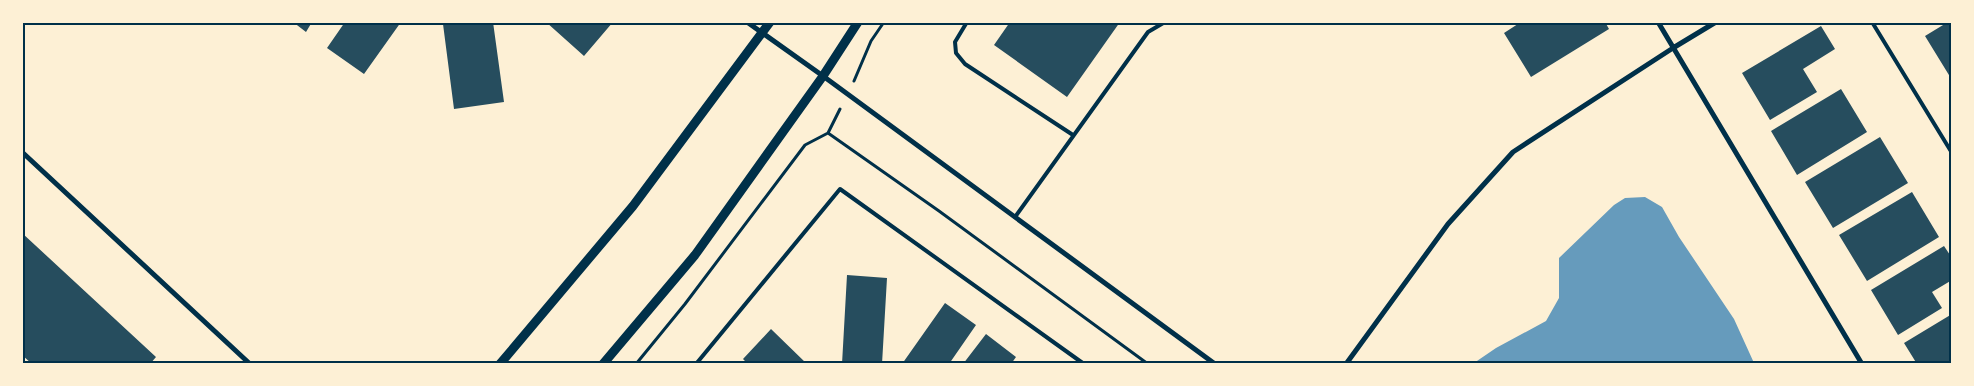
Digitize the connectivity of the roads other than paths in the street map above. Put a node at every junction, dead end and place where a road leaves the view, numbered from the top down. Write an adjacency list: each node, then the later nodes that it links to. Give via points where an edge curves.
1 (747, 22): 9 (street)
2 (770, 22): 9 (street)
3 (858, 22): 11 (street)
4 (967, 22): 12 (lane, via 955,42 956,53 965,64)
5 (1166, 22): 12 (lane, via 1148,32)
6 (1658, 22): 10 (street)
7 (1716, 22): 10 (street)
8 (1872, 22): 14 (lane)
9 (762, 34): 11 (street); 17 (street, via 633,206)
10 (1673, 48): 22 (street, via 1513,152 1448,224); 23 (street)
11 (823, 76): 15 (street); 18 (street, via 695,255)
12 (1072, 135): 15 (lane)
13 (22, 152): 16 (street)
14 (1952, 153)
15 (1015, 217): 21 (street)
16 (250, 364)
17 (500, 364)
18 (603, 364)
19 (696, 364): 20 (lane, via 840,188)
20 (1084, 364)
21 (1215, 364)
22 (1346, 364)
23 (1862, 364)

